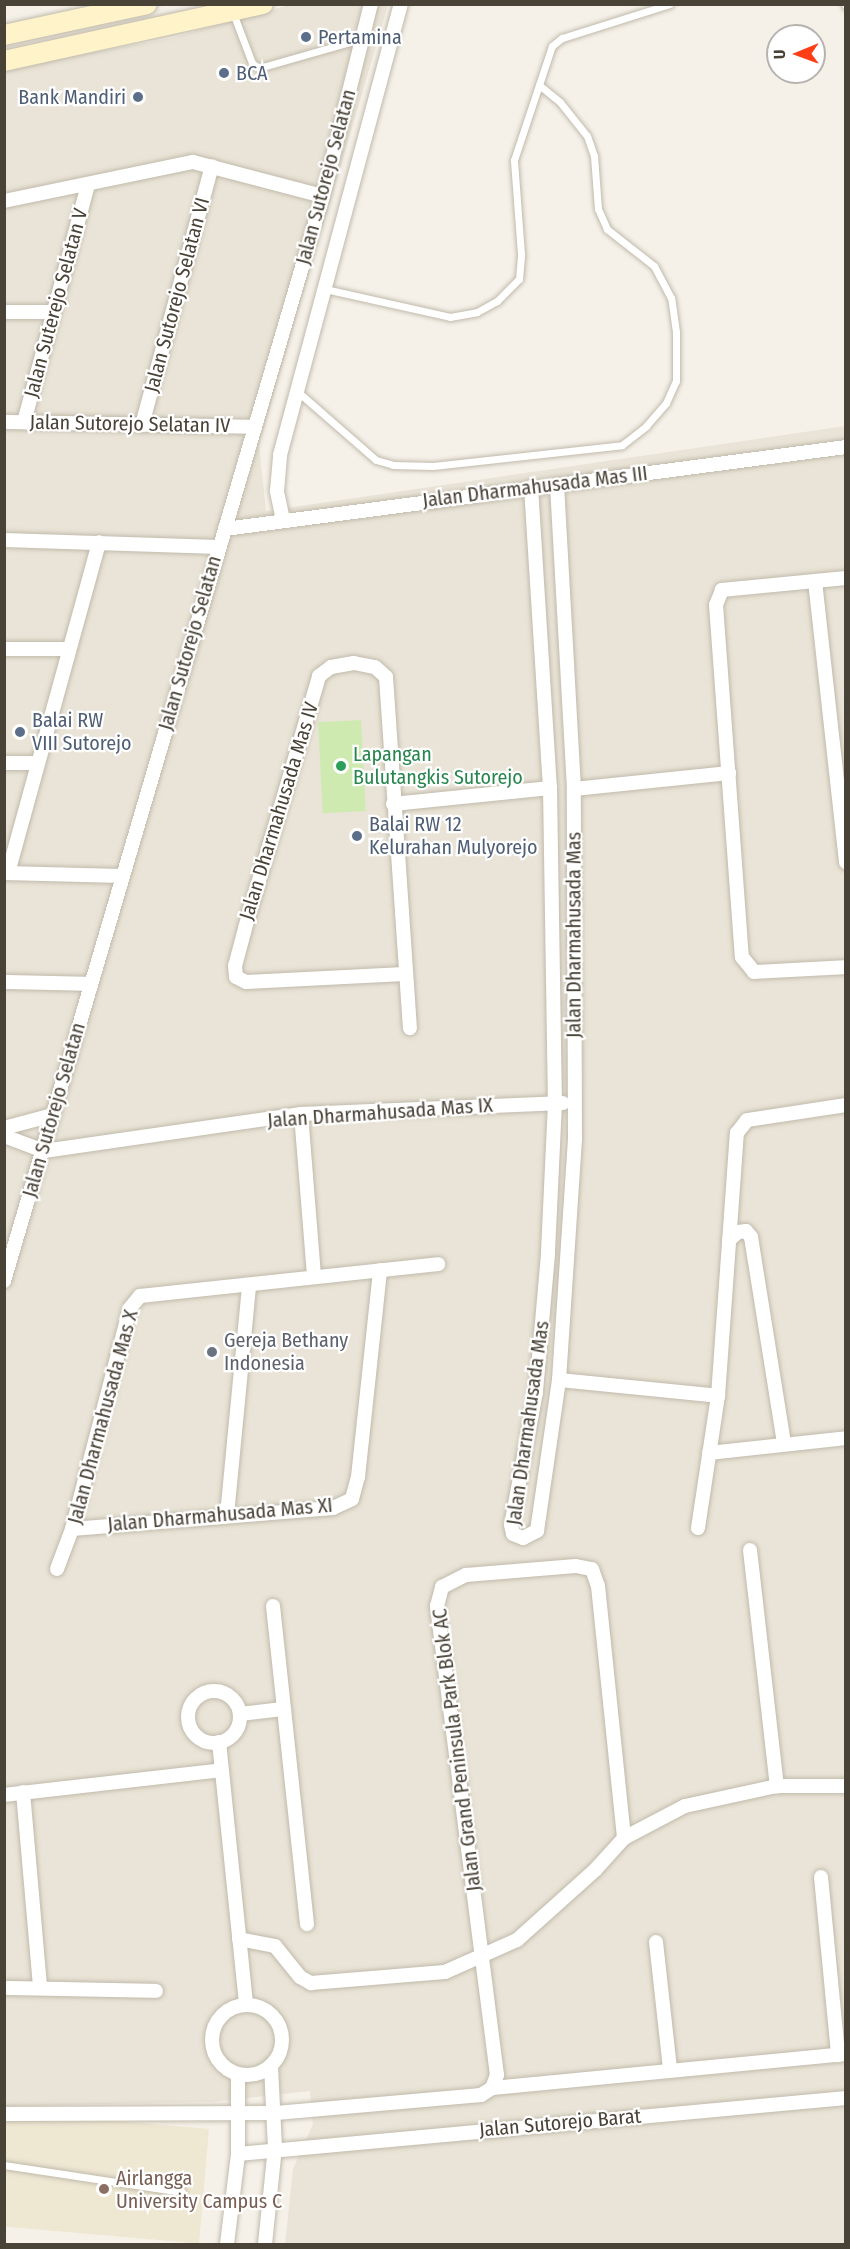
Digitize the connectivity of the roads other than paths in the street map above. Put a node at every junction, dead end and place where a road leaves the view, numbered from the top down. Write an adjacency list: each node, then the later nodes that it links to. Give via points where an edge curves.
1 (147, 4): 7 (main road)
2 (262, 4): 6 (main road)
3 (371, 4): 8 (street, Jalan Sutorejo Selatan)
4 (401, 4): 15 (street)
5 (670, 4): 10 (lane, via 558,40 551,48)
6 (232, 12): 8 (lane, via 252,63 259,68); 9 (main road)
7 (4, 35)
8 (361, 39): 13 (street, Jalan Sutorejo Selatan)
9 (4, 61)
10 (539, 85): 15 (lane, via 514,160 521,265 519,279 508,291 477,312 450,317); 18 (lane, via 560,102 587,136 594,156 603,223 654,266 671,298 676,381 666,403 622,445 433,466 393,465 376,460)
11 (212, 166): 12 (street, via 193,162); 13 (street); 21 (street, Jalan Sutorejo Selatan VI)
12 (88, 184): 14 (street); 17 (street, Jalan Suterejo Selatan V)
13 (323, 196): 22 (street, Jalan Sutorejo Selatan)
14 (4, 201)
15 (324, 288): 18 (street)
16 (4, 312): 17 (street)
17 (53, 312): 20 (street, Jalan Suterejo Selatan V)
18 (298, 392): 26 (street, via 277,475)
19 (4, 422): 20 (street, Jalan Sutorejo Selatan IV)
20 (24, 422): 21 (street, Jalan Sutorejo Selatan IV)
21 (142, 424): 22 (street, Jalan Sutorejo Selatan IV)
22 (255, 427): 27 (street, Jalan Sutorejo Selatan)
23 (846, 447): 24 (street, Jalan Dharmahusada Mas III)
24 (557, 483): 25 (street, Jalan Dharmahusada Mas III); 39 (street, Jalan Dharmahusada Mas)
25 (531, 487): 26 (street, Jalan Dharmahusada Mas III); 38 (street, Jalan Dharmahusada Mas)
26 (283, 520): 27 (street, Jalan Dharmahusada Mas III)
27 (225, 529): 30 (street, Jalan Sutorejo Selatan)
28 (4, 540): 29 (street)
29 (99, 542): 30 (street); 34 (street)
30 (219, 547): 43 (street, Jalan Sutorejo Selatan)
31 (846, 578): 32 (street)
32 (815, 581): 37 (street, via 722,590 717,595); 41 (street)
33 (4, 649): 34 (street)
34 (67, 649): 36 (street)
35 (4, 763): 36 (street)
36 (36, 763): 42 (street)
37 (729, 773): 39 (street); 44 (street, via 742,957 754,972)
38 (550, 788): 40 (street); 49 (street, Jalan Dharmahusada Mas)
39 (574, 789): 50 (street, Jalan Dharmahusada Mas)
40 (393, 804): 45 (street, Jalan Dharmahusada Mas IV); 45 (street, Jalan Dharmahusada Mas IV, via 386,677 375,667 354,663 332,666 319,676 234,966 236,977 246,982)
41 (846, 862)
42 (6, 873): 43 (street)
43 (122, 876): 47 (street, Jalan Sutorejo Selatan)
44 (846, 967)
45 (404, 974): 48 (street, Jalan Dharmahusada Mas IV)
46 (4, 982): 47 (street)
47 (89, 984): 52 (street, Jalan Sutorejo Selatan)
48 (410, 1028)
49 (555, 1103): 50 (street, Jalan Dharmahusada Mas IX); 53 (street, Jalan Dharmahusada Mas IX); 63 (street, Jalan Dharmahusada Mas, via 536,1392 511,1526 513,1534 523,1538 537,1531)
50 (575, 1104): 63 (street, Jalan Dharmahusada Mas)
51 (846, 1105): 57 (street, via 747,1120 740,1125)
52 (54, 1114): 54 (street); 56 (street, Jalan Sutorejo Selatan)
53 (301, 1114): 56 (street, Jalan Dharmahusada Mas IX); 60 (street)
54 (4, 1128)
55 (4, 1136): 56 (street)
56 (44, 1151): 61 (street, Jalan Sutorejo Selatan)
57 (729, 1240): 64 (street); 66 (street, via 738,1232 746,1231 751,1237)
58 (438, 1264): 59 (street, Jalan Dharmahusada Mas X)
59 (380, 1270): 60 (street, Jalan Dharmahusada Mas X); 68 (street, Jalan Dharmahusada Mas XI, via 358,1477 352,1499 333,1509)
60 (314, 1276): 62 (street, Jalan Dharmahusada Mas X)
61 (4, 1281)
62 (249, 1287): 68 (street); 70 (street, Jalan Dharmahusada Mas X, via 140,1296 133,1302)
63 (559, 1380): 64 (street)
64 (718, 1396): 67 (street)
65 (846, 1438): 66 (street)
66 (784, 1444): 67 (street)
67 (709, 1453): 69 (street)
68 (227, 1515): 70 (street, Jalan Dharmahusada Mas XI)
69 (698, 1528)
70 (72, 1529): 72 (street, Jalan Dharmahusada Mas X)
71 (750, 1550): 78 (street)
72 (57, 1569)
73 (273, 1605): 74 (street)
74 (283, 1709): 75 (street); 84 (street)
75 (240, 1713): 76 (street, via 233,1735); 76 (street, via 232,1698 216,1691 194,1701 191,1726 202,1739)
76 (219, 1742): 77 (street)
77 (222, 1770): 80 (street); 85 (street)
78 (777, 1786): 79 (street); 82 (street, via 685,1806)
79 (846, 1786)
80 (23, 1792): 81 (street); 88 (street)
81 (4, 1795)
82 (624, 1838): 87 (street, via 596,1869 517,1940); 87 (street, Jalan Grand Peninsula Park Blok AC, via 598,1586 592,1569 576,1566 466,1575 442,1587 437,1606)
83 (820, 1877): 92 (street)
84 (307, 1924)
85 (239, 1939): 87 (street, via 275,1946 300,1977 310,1983 445,1972); 91 (street)
86 (656, 1942): 94 (street)
87 (483, 1957): 96 (street, Jalan Grand Peninsula Park Blok AC, via 497,2075)
88 (40, 1986): 89 (street); 90 (street)
89 (4, 1988)
90 (156, 1991)
91 (246, 2005): 93 (street, via 268,2012 281,2032 279,2050); 95 (street, via 225,2012 218,2020 212,2042 220,2062)
92 (842, 2055): 94 (street)
93 (271, 2065): 95 (street, via 261,2072); 99 (street)
94 (670, 2069): 96 (street)
95 (238, 2074): 98 (street)
96 (492, 2088): 99 (street, via 481,2095)
97 (846, 2098): 101 (street, Jalan Sutorejo Barat)
98 (237, 2112): 99 (street); 100 (street); 102 (street)
99 (276, 2113): 101 (street)
100 (4, 2114)
101 (275, 2148): 102 (street, Jalan Sutorejo Barat); 106 (street)
102 (238, 2154): 105 (street)
103 (4, 2165): 104 (lane)
104 (182, 2192)
105 (228, 2244)
106 (265, 2244)

